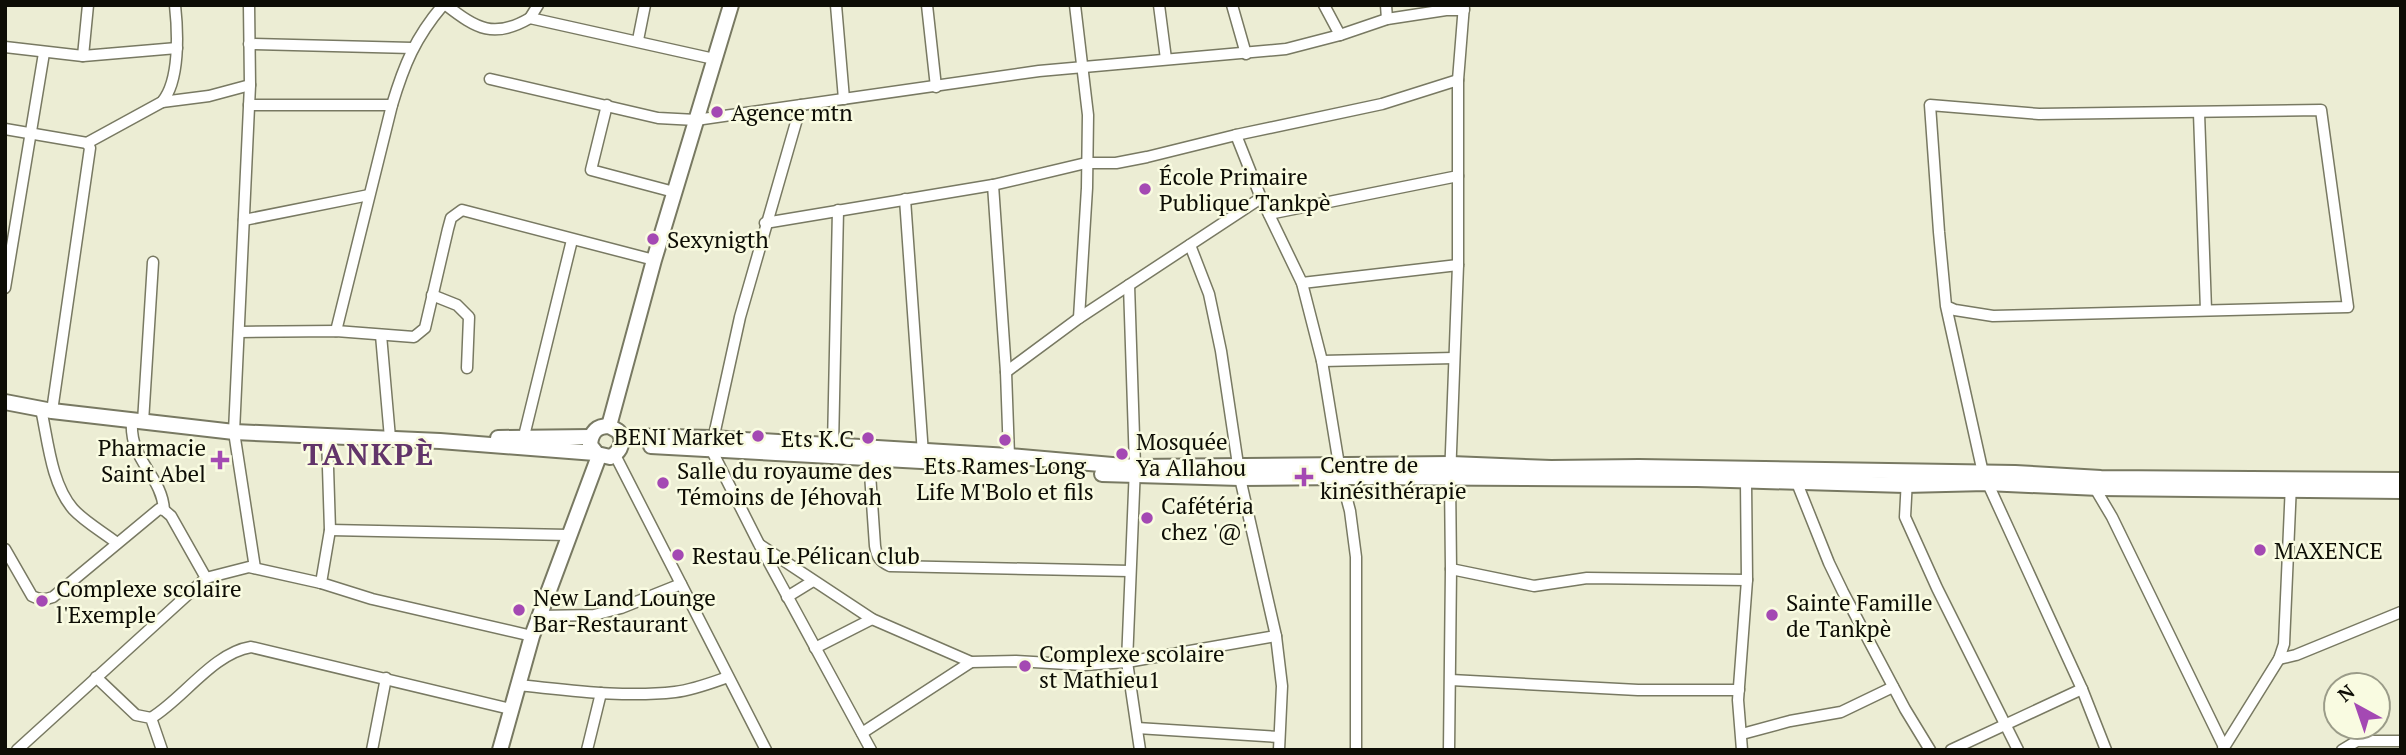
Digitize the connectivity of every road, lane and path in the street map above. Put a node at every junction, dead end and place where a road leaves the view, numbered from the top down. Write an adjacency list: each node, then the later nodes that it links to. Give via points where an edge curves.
1 (88, 5): 26 (street)
2 (175, 5): 22 (street)
3 (249, 5): 20 (street)
4 (444, 5): 16 (street, via 490,30 515,27); 23 (street)
5 (538, 5): 16 (street)
6 (645, 5): 19 (street)
7 (731, 5): 27 (main road)
8 (836, 5): 34 (street)
9 (927, 5): 33 (street)
10 (1075, 5): 29 (street)
11 (1159, 5): 28 (street)
12 (1232, 5): 25 (street)
13 (1324, 5): 18 (street)
14 (1386, 5): 17 (street)
15 (1464, 8): 17 (street); 31 (street)
16 (530, 18): 19 (street)
17 (1387, 19): 18 (street)
18 (1340, 35): 25 (street)
19 (638, 40): 27 (street)
20 (249, 44): 23 (street); 32 (street)
21 (5, 47): 24 (street)
22 (177, 48): 26 (street); 35 (street, via 169,94)
23 (412, 48): 37 (street)
24 (44, 53): 26 (street); 43 (street)
25 (1246, 54): 28 (street)
26 (83, 56)
27 (714, 59): 41 (main road)
28 (1166, 59): 29 (street)
29 (1082, 67): 33 (street); 46 (street, via 1088,115)
30 (490, 79): 38 (street)
31 (1458, 80): 44 (street, via 1382,104); 47 (street)
32 (250, 85): 35 (street); 36 (street)
33 (936, 87): 34 (street)
34 (845, 99): 39 (street)
35 (162, 102): 45 (street)
36 (249, 105): 37 (street); 55 (street)
37 (392, 105): 50 (street)
38 (607, 105): 41 (street, via 659,118); 49 (street, via 591,170)
39 (801, 105): 41 (street); 56 (street)
40 (2199, 113): 66 (street, via 2039,114 1930,106); 67 (street); 67 (street, via 2321,110 2347,307)
41 (696, 120): 49 (main road)
42 (5, 129): 43 (street)
43 (30, 134): 45 (street); 64 (street)
44 (1236, 135): 46 (street, via 1147,158); 51 (street)
45 (87, 143): 77 (street, via 90,148)
46 (1086, 163): 48 (street); 68 (street)
47 (1458, 176): 54 (street); 61 (street)
48 (993, 185): 52 (street); 75 (street)
49 (674, 192): 59 (main road)
50 (369, 195): 55 (street); 69 (street)
51 (1261, 198): 54 (street); 58 (street)
52 (905, 199): 53 (street); 90 (street)
53 (838, 210): 56 (street); 88 (street)
54 (1269, 214): 62 (street)
55 (244, 220): 70 (street)
56 (765, 223): 86 (street)
57 (572, 240): 59 (street); 65 (street, via 462,210 451,218); 82 (street)
58 (1190, 245): 63 (street); 96 (street, via 1209,294)
59 (654, 260): 79 (main road)
60 (153, 262): 78 (street)
61 (1458, 265): 62 (street); 72 (street)
62 (1302, 283): 73 (street)
63 (1129, 285): 68 (street); 95 (street)
64 (5, 288)
65 (432, 295): 71 (street, via 425,328 419,335); 74 (street, via 457,305 469,317)
66 (1947, 306): 67 (street, via 1993,316); 99 (street)
67 (2206, 310)
68 (1079, 318): 75 (street)
69 (336, 331): 70 (street); 71 (street)
70 (239, 332): 80 (street)
71 (381, 335): 84 (street)
72 (1454, 358): 73 (street); 94 (street)
73 (1322, 361): 93 (street)
74 (467, 368)
75 (1006, 372): 91 (street)
76 (5, 402): 77 (main road)
77 (46, 410): 78 (main road); 108 (street, via 52,463 67,501)
78 (138, 422): 80 (main road); 105 (street, via 132,442 159,489)
79 (609, 426): 83 (main road, via 598,428); 87 (main road)
80 (234, 432): 81 (main road); 111 (street)
81 (327, 436): 84 (main road); 106 (street)
82 (524, 436): 83 (main road); 85 (main road)
83 (591, 437): 89 (main road, via 590,445)
84 (390, 438): 85 (main road)
85 (440, 441): 89 (main road)
86 (712, 444): 87 (main road); 88 (main road); 92 (main road); 109 (street)
87 (619, 445): 89 (main road, via 610,457); 118 (street)
88 (833, 446): 90 (main road)
89 (597, 454): 107 (main road)
90 (923, 456): 91 (main road); 92 (main road); 95 (main road)
91 (1009, 456): 95 (main road)
92 (869, 458): 113 (street, via 875,546 881,562 890,566)
93 (1340, 471): 94 (main road); 96 (main road); 156 (street, via 1356,557)
94 (1450, 471): 97 (main road, via 1697,479); 112 (street)
95 (1134, 472): 96 (main road); 113 (street)
96 (1240, 472): 124 (street)
97 (1749, 475): 98 (main road); 116 (street)
98 (1795, 476): 100 (main road); 134 (street, via 1829,563)
99 (1984, 478): 100 (main road); 102 (main road); 135 (street)
100 (1907, 479): 140 (street, via 1905,517)
101 (2401, 480): 103 (main road)
102 (2093, 483): 103 (main road); 146 (street)
103 (2291, 484): 104 (main road); 126 (street, via 2284,644)
104 (2401, 491)
105 (164, 510): 108 (street, via 153,512); 114 (street)
106 (330, 530): 107 (street); 117 (street)
107 (568, 535): 121 (main road)
108 (117, 543): 110 (street, via 46,600 32,596)
109 (759, 544): 115 (street); 119 (street)
110 (5, 549)
111 (256, 568): 114 (street); 117 (street)
112 (1451, 569): 116 (street, via 1534,586 1587,578); 132 (street)
113 (1130, 571): 128 (street)
114 (206, 578): 129 (street)
115 (813, 580): 119 (street); 122 (street)
116 (1747, 580): 136 (street)
117 (321, 583): 123 (street)
118 (681, 584): 121 (street, via 594,615); 130 (street)
119 (787, 597): 125 (street)
120 (2401, 612): 126 (street, via 2296,656)
121 (539, 616): 123 (main road)
122 (872, 619): 125 (street); 127 (street)
123 (532, 636): 133 (main road)
124 (1276, 636): 128 (street); 144 (street, via 1282,686)
125 (815, 648): 142 (street)
126 (2278, 659): 146 (street)
127 (971, 662): 128 (street); 142 (street)
128 (1127, 662): 141 (street)
129 (96, 677): 139 (street, via 136,715); 147 (street)
130 (728, 677): 137 (street, via 674,692); 152 (street)
131 (386, 678): 138 (street); 139 (street, via 251,647 203,674); 149 (street)
132 (1451, 680): 136 (street); 157 (street)
133 (517, 685): 137 (street); 138 (main road)
134 (1893, 687): 143 (street, via 1841,712); 159 (street)
135 (2082, 689): 140 (street); 162 (street)
136 (1739, 690): 143 (street)
137 (601, 693): 151 (street)
138 (510, 709): 150 (main road)
139 (151, 718): 148 (street)
140 (2006, 724): 160 (street); 161 (street)
141 (1137, 728): 144 (street); 154 (street)
142 (862, 733): 153 (street)
143 (1742, 734): 158 (street)
144 (1279, 737): 155 (street)
145 (2401, 741): 163 (street, via 2357,741)
146 (2223, 748)
147 (17, 750)
148 (162, 750)
149 (372, 750)
150 (500, 750)
151 (587, 750)
152 (766, 750)
153 (871, 750)
154 (1140, 750)
155 (1279, 750)
156 (1356, 750)
157 (1449, 750)
158 (1742, 750)
159 (1930, 750)
160 (1951, 750)
161 (2018, 750)
162 (2106, 750)
163 (2342, 750)

